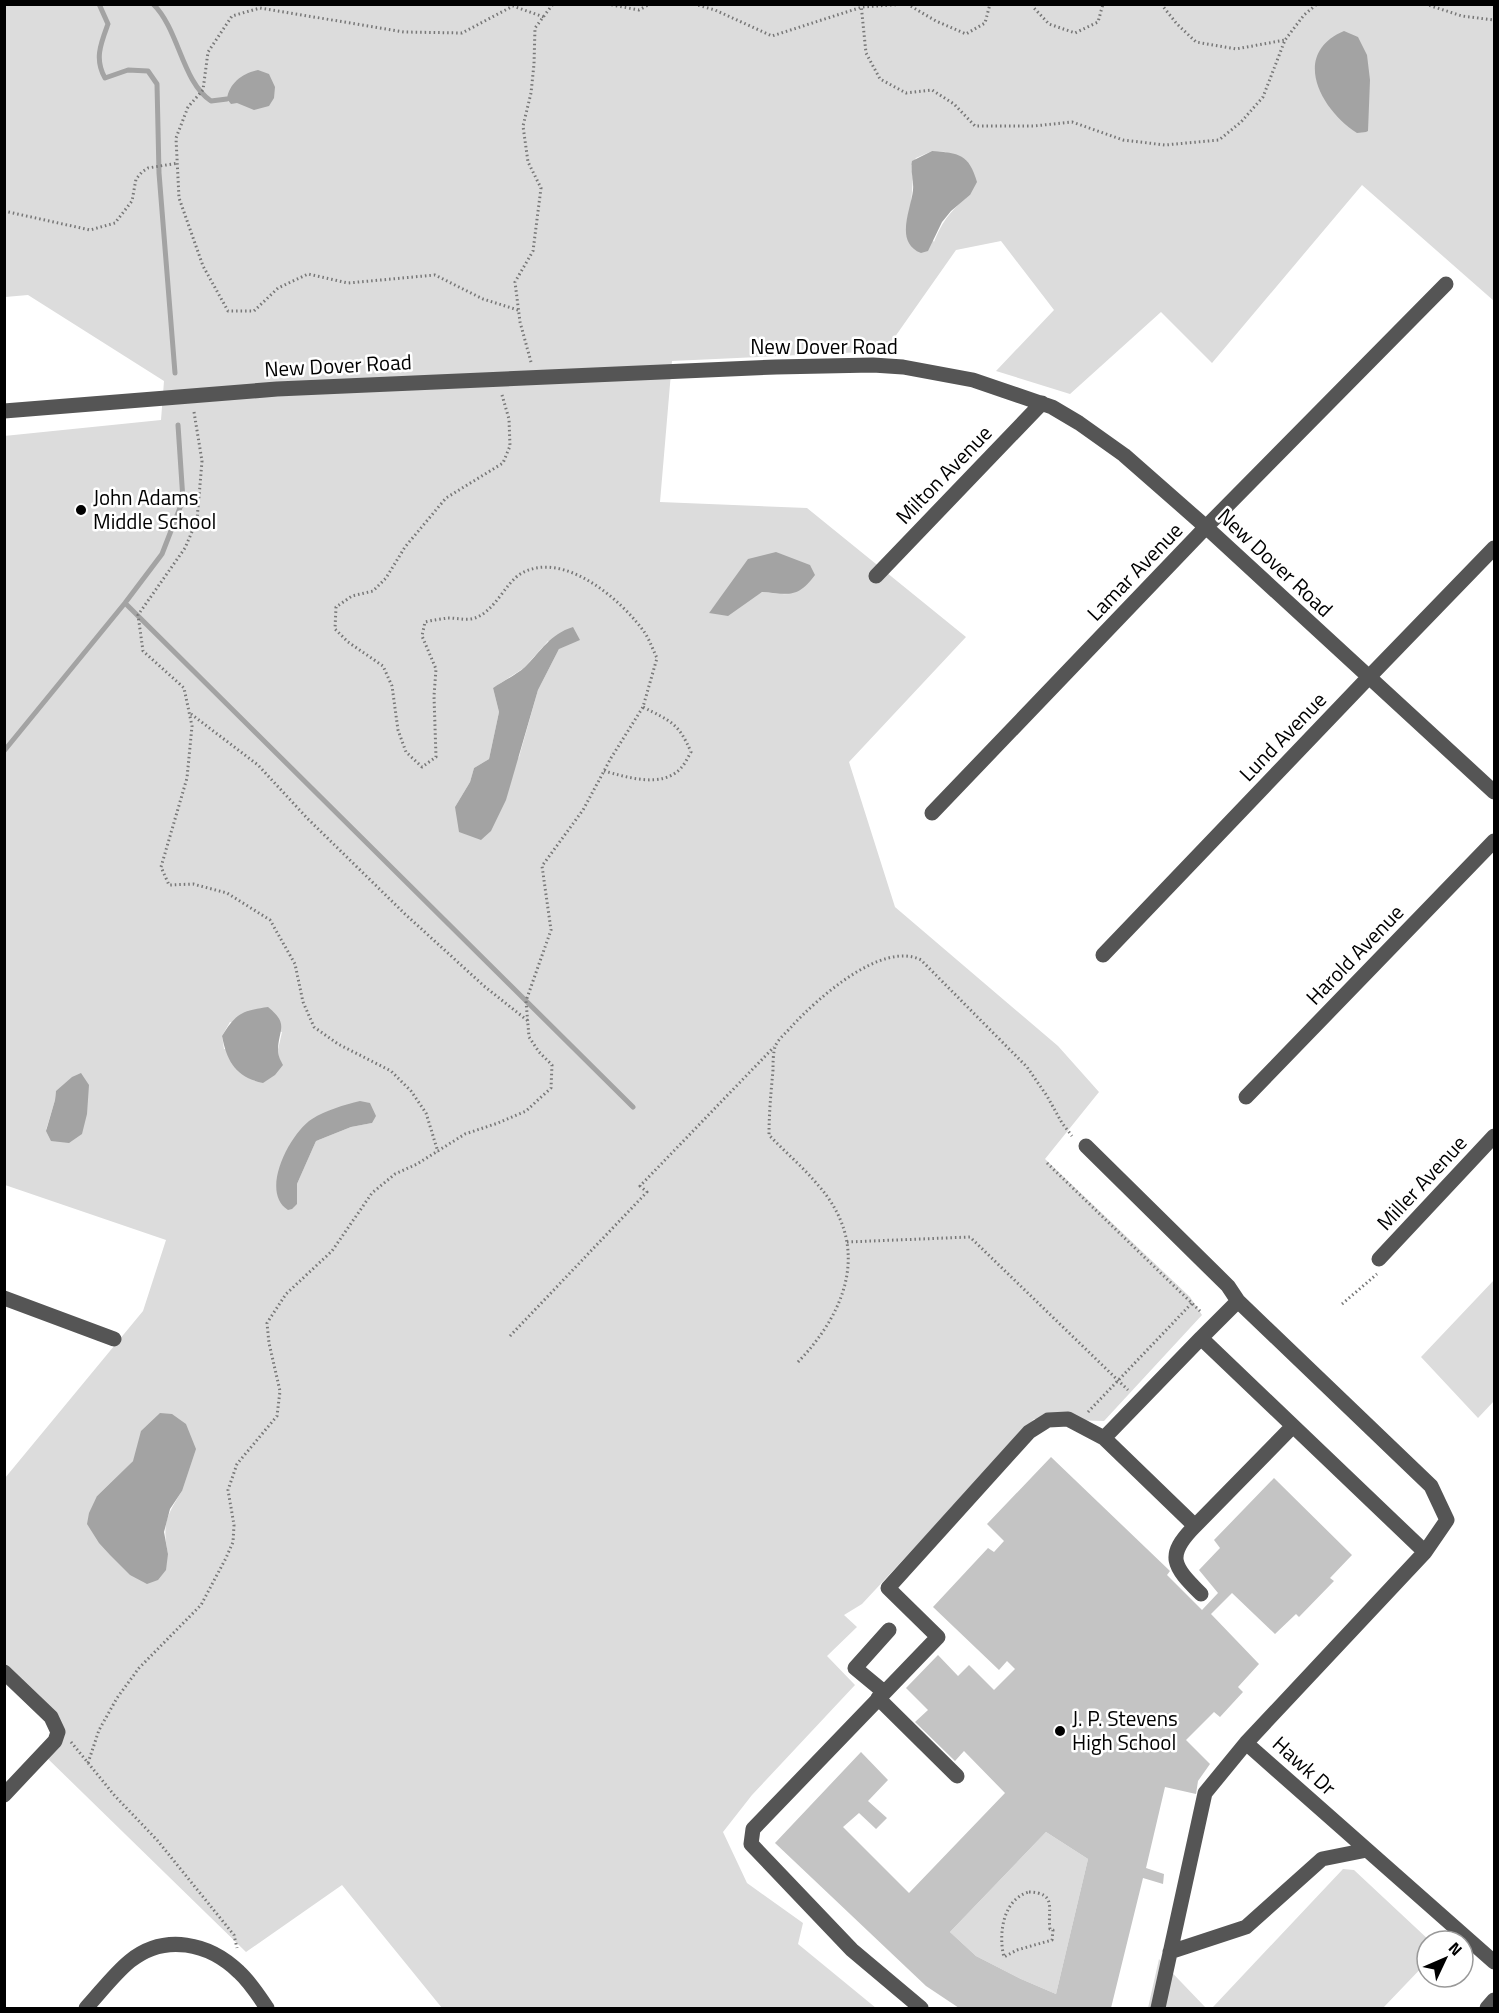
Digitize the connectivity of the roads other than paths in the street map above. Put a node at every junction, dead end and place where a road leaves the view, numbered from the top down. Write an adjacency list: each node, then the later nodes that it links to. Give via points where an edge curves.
1 (1446, 284): 4 (street, Lamar Avenue)
2 (1042, 403): 3 (street, New Dover Road, via 951,375 873,365 277,389); 4 (street, New Dover Road, via 1105,441); 6 (street, Milton Avenue)
3 (4, 411)
4 (1206, 527): 7 (street, New Dover Road); 9 (street, Lamar Avenue)
5 (1494, 548): 7 (street, Lund Avenue)
6 (876, 576)
7 (1368, 678): 8 (street, New Dover Road); 11 (street, Lund Avenue)
8 (1494, 792)
9 (932, 813)
10 (1494, 842): 12 (street, Harold Avenue)
11 (1103, 956)
12 (1246, 1097)
13 (1494, 1136): 15 (street, Miller Avenue)
14 (1086, 1146): 17 (street, via 1228,1286)
15 (1378, 1267)
16 (4, 1298): 19 (street)
17 (1238, 1301): 18 (street); 23 (street, via 1431,1486 1447,1520)
18 (1201, 1338): 20 (street); 21 (street)
19 (114, 1339)
20 (1293, 1426): 22 (street); 23 (street)
21 (1104, 1438): 22 (street); 27 (street, via 1068,1419 1048,1420 1029,1432 888,1588 938,1636)
22 (1196, 1526): 24 (street, via 1175,1552 1177,1566)
23 (1425, 1552): 28 (street)
24 (1201, 1594)
25 (890, 1630): 27 (street, via 855,1668)
26 (4, 1672): 30 (street, via 51,1717 58,1732 55,1741)
27 (881, 1695): 29 (street); 37 (street, via 753,1829 751,1844 852,1950)
28 (1246, 1743): 31 (street, Hawk Dr); 32 (street, Hawk Dr, via 1204,1793)
29 (957, 1776)
30 (4, 1795)
31 (1367, 1850): 32 (street, via 1322,1859 1246,1927); 33 (street, Hawk Dr)
32 (1170, 1952): 38 (street, Hawk Dr)
33 (1494, 1962)
34 (1494, 2000): 39 (street)
35 (86, 2008): 36 (street, via 130,1961 162,1945 201,1947 214,1952 240,1972)
36 (267, 2008)
37 (921, 2008)
38 (1158, 2008)
39 (1487, 2008)

